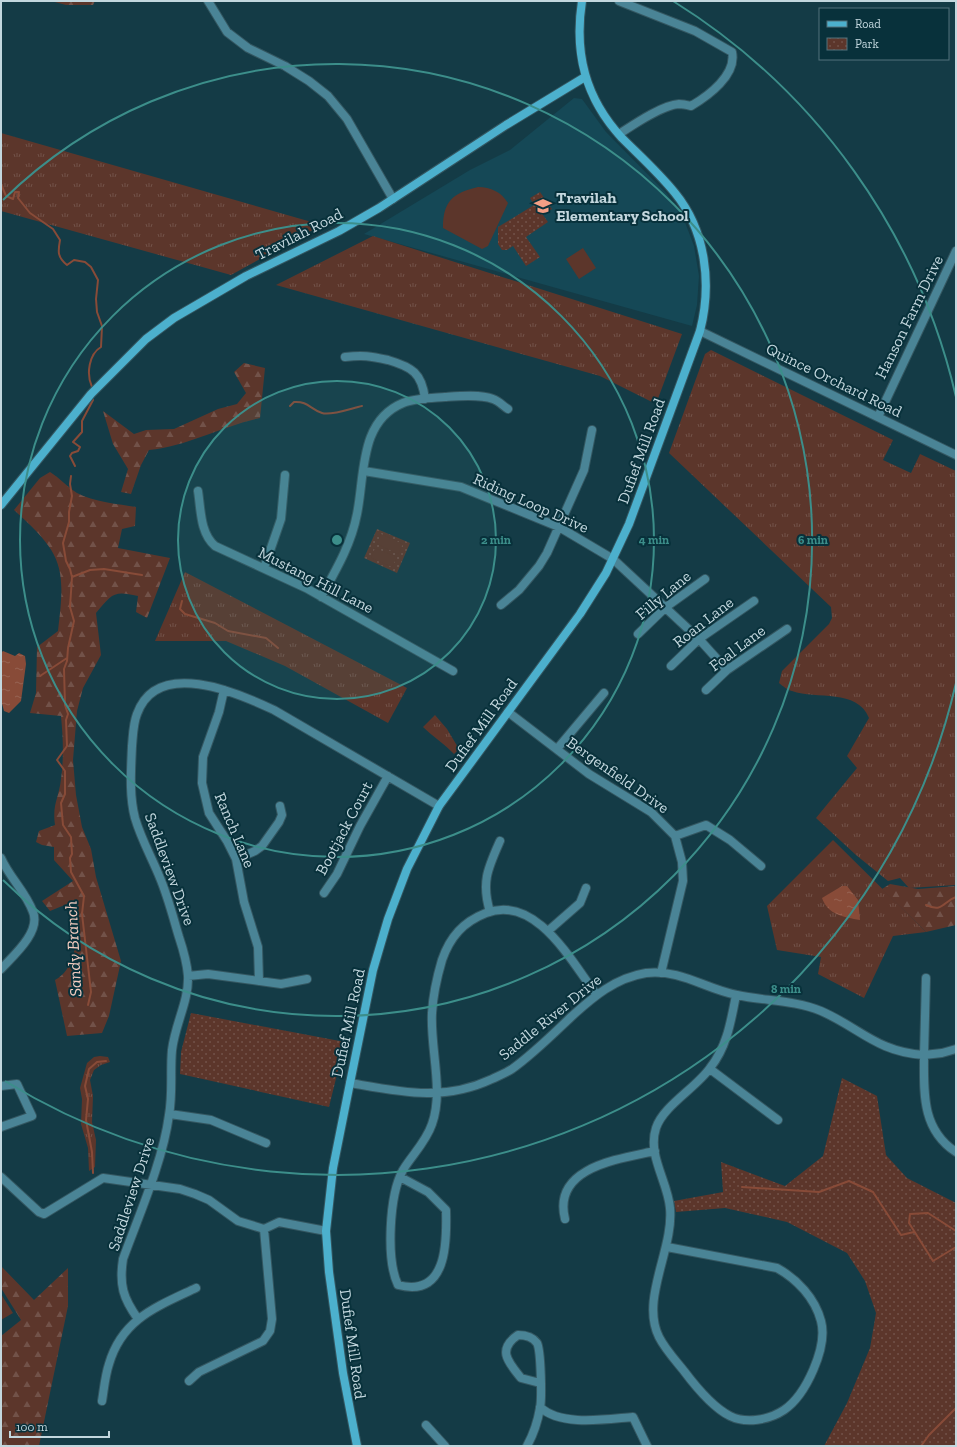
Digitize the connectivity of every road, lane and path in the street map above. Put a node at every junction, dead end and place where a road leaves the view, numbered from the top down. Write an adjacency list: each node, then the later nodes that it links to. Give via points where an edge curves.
1 (208, 1): 6 (street, via 227,32 248,48 309,81 328,96 347,119)
2 (582, 1): 4 (main road, via 578,39)
3 (619, 1): 5 (street, via 695,32 732,52 734,58 732,66 705,98 691,106 672,106)
4 (585, 77): 5 (main road, Dufief Mill Road, via 593,96); 6 (main road, Travilah Road)
5 (619, 134): 8 (main road, Dufief Mill Road, via 675,193 693,224 705,263 707,292)
6 (393, 199): 18 (main road, Travilah Road, via 340,231 246,276 174,318 146,339 82,405)
7 (956, 251): 12 (street, Hanson Farm Drive)
8 (700, 331): 12 (street, Quince Orchard Road); 20 (main road, Dufief Mill Road, via 654,459)
9 (345, 357): 10 (street, via 365,355 403,364 411,369 424,385)
10 (425, 399): 11 (street, via 457,396 487,398 499,402); 15 (street, via 404,402 391,409 377,423 368,442)
11 (508, 410)
12 (878, 417): 14 (street, Quince Orchard Road)
13 (592, 430): 19 (street, via 584,470)
14 (956, 455)
15 (364, 471): 19 (street, Riding Loop Drive, via 461,487); 23 (street, via 350,542)
16 (284, 475): 21 (street, via 281,519)
17 (198, 491): 21 (street, Mustang Hill Lane, via 203,528 210,541 221,550)
18 (1, 505)
19 (558, 528): 20 (street, Riding Loop Drive); 25 (street, via 538,566 519,590)
20 (613, 559): 26 (street, Riding Loop Drive); 36 (main road, Dufief Mill Road, via 580,614)
21 (264, 568): 23 (street, Mustang Hill Lane)
22 (705, 579): 26 (street, Filly Lane)
23 (321, 597): 32 (street, Mustang Hill Lane)
24 (754, 601): 29 (street, Roan Lane)
25 (501, 605)
26 (666, 607): 28 (street, Filly Lane); 29 (street, Riding Loop Drive)
27 (787, 629): 31 (street, Foal Lane)
28 (638, 634)
29 (700, 639): 30 (street, Roan Lane); 31 (street, Riding Loop Drive)
30 (671, 666)
31 (727, 670): 34 (street, Foal Lane)
32 (453, 671)
33 (224, 690): 38 (street, Saddleview Drive, via 274,710); 44 (street, Ranch Lane, via 204,757 202,783 209,813); 52 (street, Saddleview Drive, via 187,682 164,685 146,698 136,714 133,732 130,780 134,815 168,900)
34 (706, 690)
35 (604, 693): 37 (street)
36 (508, 712): 37 (street, Bergenfield Drive); 40 (main road, Dufief Mill Road)
37 (557, 750): 41 (street, Bergenfield Drive, via 589,774 651,812)
38 (388, 776): 40 (street, Saddleview Drive); 47 (street, Bootjack Court, via 337,874)
39 (280, 806): 44 (street, via 282,814 279,822 262,846)
40 (439, 806): 61 (main road, Dufief Mill Road, via 407,869 388,919 373,970)
41 (675, 836): 45 (street, via 706,825 730,840); 51 (street, Bergenfield Drive, via 682,862 683,881)
42 (500, 841): 48 (street, via 490,863 485,886)
43 (1, 858): 50 (street, via 34,912 30,934)
44 (236, 859): 55 (street, Ranch Lane, via 244,902 258,947)
45 (761, 866)
46 (586, 888): 49 (street, via 580,903)
47 (324, 893)
48 (490, 912): 49 (street, via 508,910 524,914); 63 (street, via 472,918 456,933 438,972 432,1014)
49 (548, 932): 56 (street)
50 (1, 969)
51 (662, 973): 56 (street, Saddle River Drive, via 625,979); 57 (street, Saddle River Drive, via 688,977)
52 (188, 976): 55 (street, via 208,974); 64 (street, Saddleview Drive, via 187,995 172,1049)
53 (926, 978): 59 (street)
54 (307, 979): 55 (street, via 281,984)
55 (259, 981)
56 (596, 994): 63 (street, Saddle River Drive, via 530,1055 510,1070 477,1086)
57 (736, 995): 59 (street, Saddle River Drive, via 819,1010 890,1049 906,1054); 60 (street, via 730,1029)
58 (956, 1049): 59 (street, Saddle River Drive)
59 (924, 1055): 69 (street, via 927,1115 943,1141)
60 (710, 1069): 65 (street); 68 (street, via 665,1111 654,1137)
61 (350, 1083): 63 (street, Saddle River Drive, via 408,1093); 75 (main road, Dufief Mill Road, via 333,1168)
62 (1, 1086): 66 (street, via 17,1084 32,1116)
63 (436, 1094): 71 (street, via 432,1125)
64 (170, 1114): 67 (street, via 211,1120); 72 (street, Saddleview Drive)
65 (778, 1120)
66 (1, 1127)
67 (266, 1143)
68 (655, 1151): 73 (street, via 604,1162 583,1172 565,1195 562,1208); 76 (street, via 670,1206 671,1225)
69 (956, 1152)
70 (1, 1177): 72 (street, via 44,1214 103,1178)
71 (400, 1177): 71 (street, via 391,1211 391,1261 398,1285 411,1288 429,1282 443,1263 446,1210 428,1192)
72 (150, 1184): 74 (street, via 195,1194 209,1200 238,1221); 78 (street, Saddleview Drive, via 123,1260 121,1275 125,1298)
73 (565, 1219)
74 (264, 1229): 75 (street, via 278,1222); 79 (street, via 272,1319 270,1331 263,1341 199,1372)
75 (326, 1231): 84 (main road, Dufief Mill Road, via 342,1373)
76 (667, 1247): 76 (street, via 654,1293 658,1337 690,1379 721,1412 734,1418 758,1420 784,1410 805,1385 821,1348 821,1322 809,1294 788,1274 777,1268)
77 (196, 1288): 78 (street, via 150,1310)
78 (138, 1319): 81 (street, via 124,1332 114,1350 108,1366)
79 (189, 1381)
80 (540, 1383): 80 (street, via 540,1353 537,1344 531,1337 518,1335 506,1346 506,1356 521,1378); 82 (street)
81 (102, 1401)
82 (540, 1407): 86 (street); 87 (street, via 547,1414 578,1420 633,1417)
83 (426, 1424): 85 (street)
84 (357, 1446)
85 (445, 1446)
86 (527, 1446)
87 (647, 1446)

